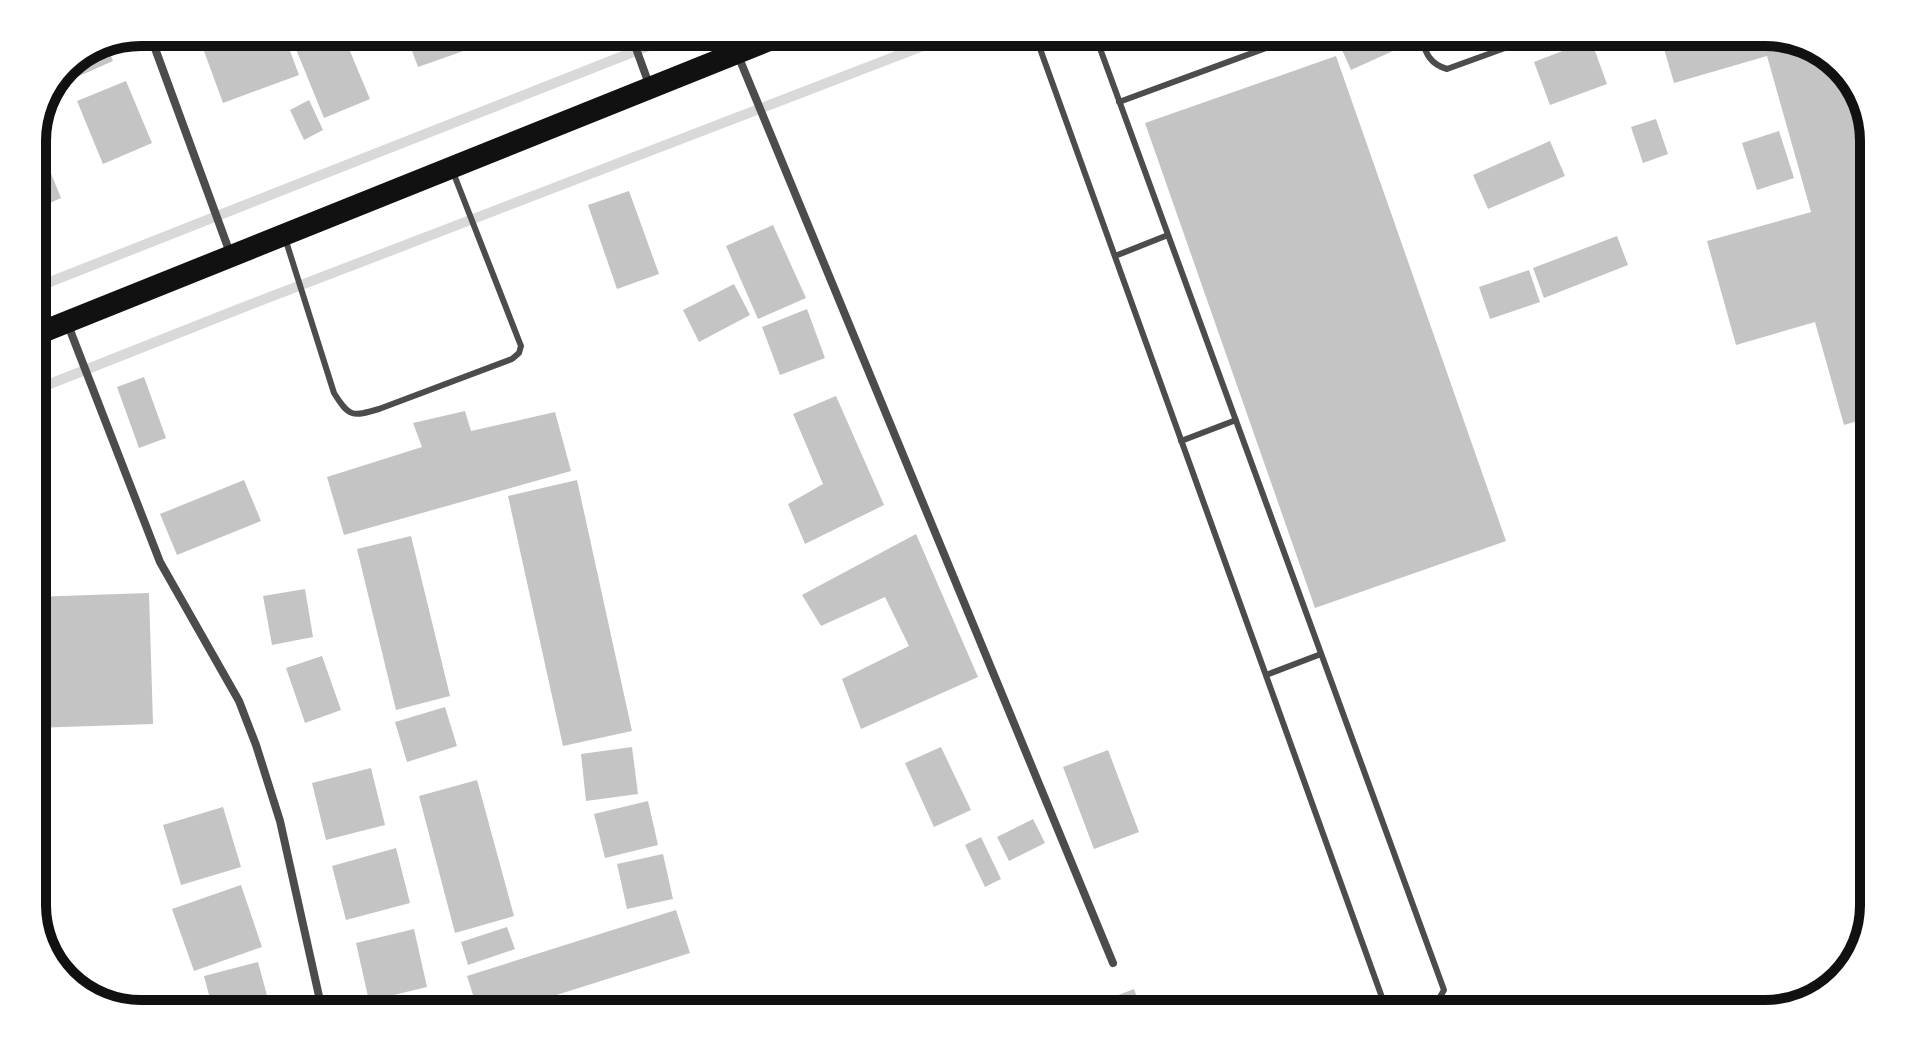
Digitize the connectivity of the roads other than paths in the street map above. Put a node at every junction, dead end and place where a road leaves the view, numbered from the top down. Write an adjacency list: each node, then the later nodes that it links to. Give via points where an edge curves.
1 (154, 46): 16 (street)
2 (635, 46): 10 (street)
3 (754, 46): 9 (highway)
4 (1039, 46): 15 (lane)
5 (1099, 46): 11 (lane)
6 (1271, 46): 11 (lane)
7 (1423, 46): 8 (lane, via 1437,66 1447,69)
8 (1510, 46)
9 (737, 53): 10 (highway); 23 (street)
10 (650, 88): 12 (highway)
11 (1119, 102): 14 (lane)
12 (452, 168): 13 (highway); 13 (lane, via 521,346 512,359 358,416 345,410 334,393)
13 (284, 235): 16 (highway)
14 (1168, 235): 15 (lane); 19 (lane)
15 (1115, 256): 20 (lane)
16 (231, 257): 17 (highway)
17 (67, 322): 18 (highway); 24 (street, via 160,562 239,701 256,745 280,821)
18 (46, 330)
19 (1236, 420): 20 (lane); 21 (lane)
20 (1181, 441): 22 (lane)
21 (1321, 654): 22 (lane); 26 (lane, via 1444,990)
22 (1266, 675): 25 (lane)
23 (1113, 963)
24 (320, 1000)
25 (1383, 1000)
26 (1438, 1000)

